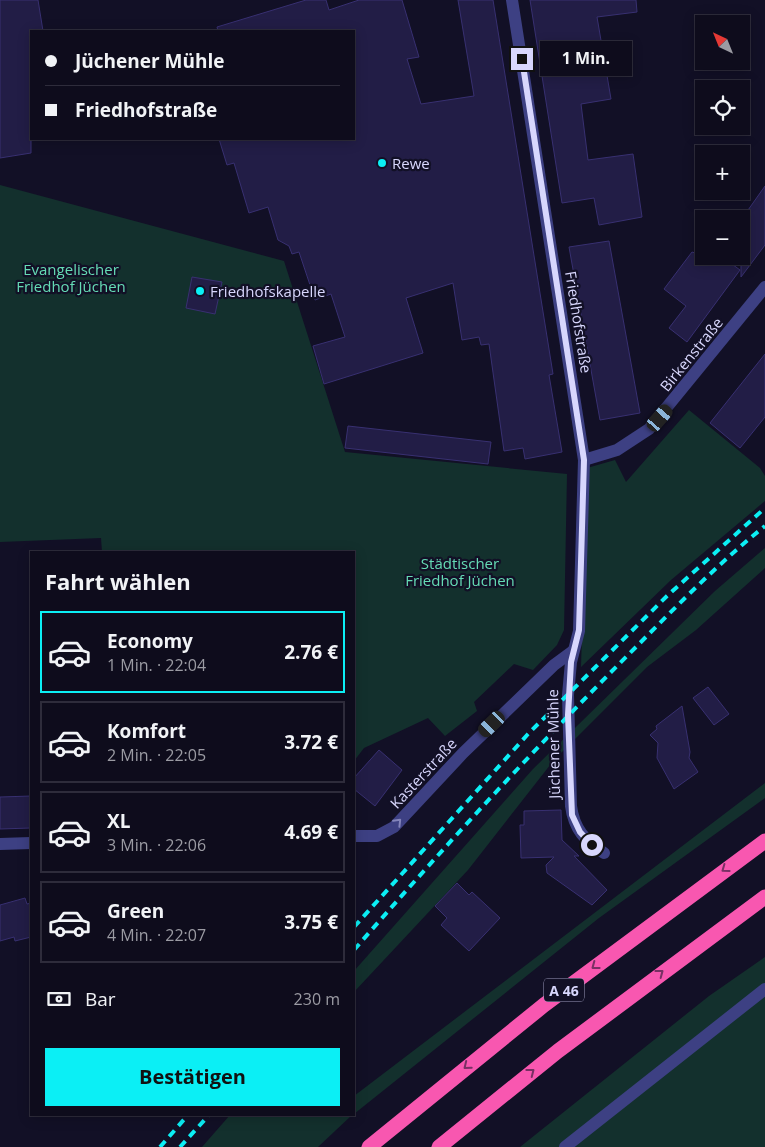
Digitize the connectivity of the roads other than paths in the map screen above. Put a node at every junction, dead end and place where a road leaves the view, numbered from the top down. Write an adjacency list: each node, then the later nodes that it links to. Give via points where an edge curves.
1 (512, 0): 3 (street, Friedhofstraße)
2 (765, 287): 3 (street, Birkenstraße, via 649,429 617,450)
3 (584, 460): 4 (street, Friedhofstraße, via 579,630)
4 (573, 651): 5 (street, Kasterstraße, one-way to 4, via 378,836 390,830 474,742 554,665); 9 (street, Jüchener Mühle, via 568,708 572,815 585,839)
5 (355, 836)
6 (765, 841): 12 (highway, A 46, one-way to 12, via 544,1005)
7 (30, 843): 8 (street)
8 (0, 844)
9 (604, 853)
10 (765, 897): 13 (highway, one-way to 10, via 572,1040)
11 (765, 989): 14 (street)
12 (369, 1147)
13 (439, 1147)
14 (564, 1147)

